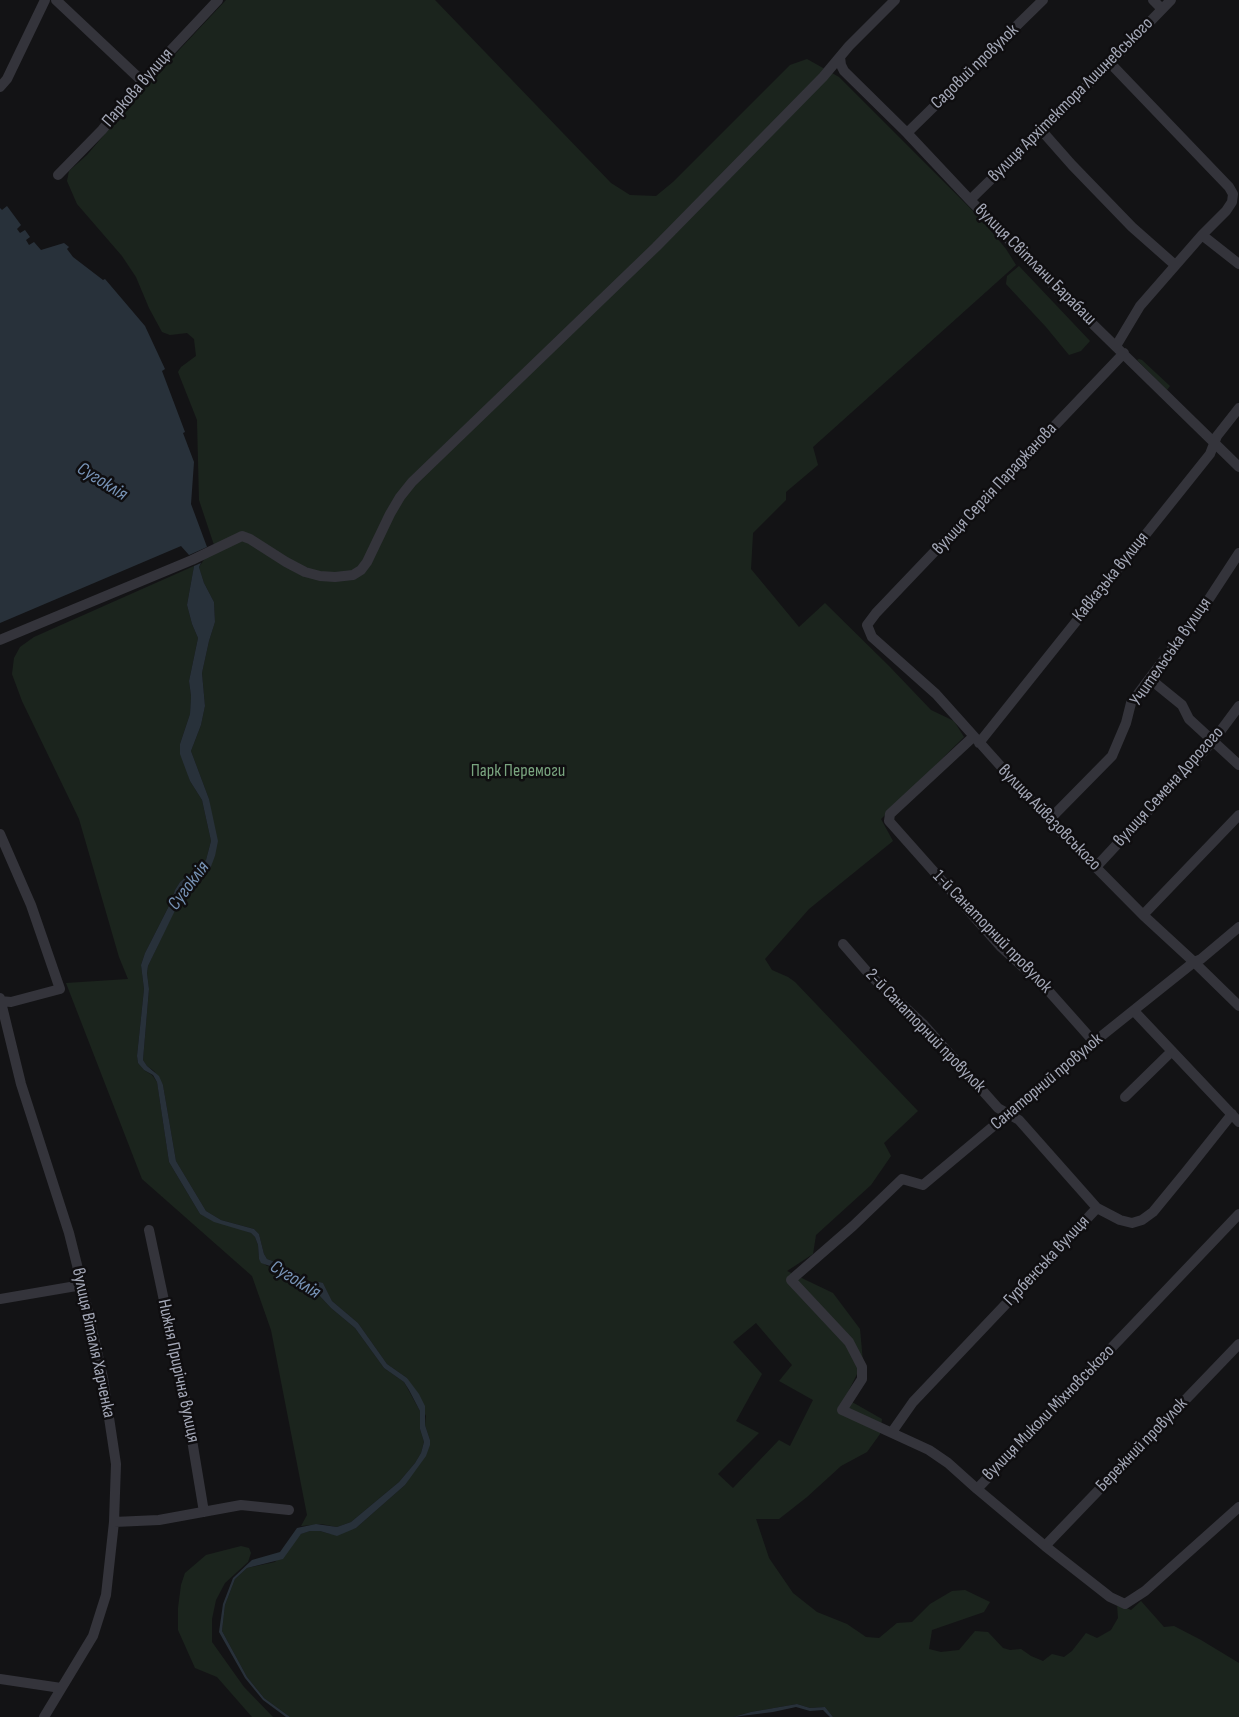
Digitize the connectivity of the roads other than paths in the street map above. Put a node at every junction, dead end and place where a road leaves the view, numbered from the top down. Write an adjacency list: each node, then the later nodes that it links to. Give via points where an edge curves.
1 (45, 0): 12 (street, via 7,79)
2 (56, 0): 11 (street)
3 (218, 0): 11 (street, Паркова вулиця)
4 (895, 0): 9 (street)
5 (1042, 0): 14 (street, Садовий провулок)
6 (1153, 0): 8 (street)
7 (1172, 0): 8 (street, вулиця Архітектора Лишневського)
8 (1162, 9): 10 (street, вулиця Архітектора Лишневського)
9 (840, 57): 14 (street, вулиця Світлани Барабаш, via 844,71); 27 (street, via 643,260 412,482 390,514 361,570 353,575 320,576 286,562 242,536)
10 (1110, 63): 13 (street, вулиця Архітектора Лишневського); 17 (street, via 1229,186 1232,202)
11 (142, 81): 15 (street, Паркова вулиця, via 102,130)
12 (0, 87)
13 (1042, 131): 16 (street, вулиця Архітектора Лишневського); 18 (street, via 1132,228)
14 (907, 133): 16 (street, вулиця Світлани Барабаш)
15 (58, 175)
16 (970, 200): 20 (street, вулиця Світлани Барабаш)
17 (1202, 235): 18 (street); 19 (street)
18 (1175, 264): 20 (street, via 1140,306)
19 (1239, 264)
20 (1116, 346): 21 (street, вулиця Світлани Барабаш)
21 (1124, 353): 23 (street, вулиця Світлани Барабаш); 26 (street, вулиця Сергія Параджанова)
22 (1239, 408): 23 (street, Кавказька вулиця)
23 (1215, 443): 24 (street, вулиця Світлани Барабаш); 30 (street, Кавказька вулиця, via 1210,454)
24 (1239, 467)
25 (1239, 553): 28 (street, Учительська вулиця)
26 (867, 625): 30 (street, вулиця Айвазовського, via 872,637 936,694)
27 (0, 640)
28 (1150, 679): 31 (street, via 1182,705 1189,719); 34 (street, Учительська вулиця, via 1131,703 1112,756)
29 (1239, 706): 31 (street, вулиця Семена Дорогого)
30 (976, 740): 34 (street, вулиця Айвазовського); 35 (street, Кавказька вулиця, via 890,814)
31 (1213, 741): 32 (street); 37 (street, вулиця Семена Дорогого)
32 (1239, 765)
33 (1239, 816): 38 (street)
34 (1049, 820): 37 (street, вулиця Айвазовського)
35 (889, 822): 45 (street, 1-й Санаторний провулок, via 1000,946 1046,988)
36 (0, 834): 42 (street, via 31,905 60,989 11,1002)
37 (1096, 867): 38 (street, вулиця Айвазовського)
38 (1143, 915): 41 (street, вулиця Айвазовського)
39 (1239, 927): 41 (street, Санаторний провулок)
40 (843, 944): 48 (street, 2-й Санаторний провулок, via 870,975 924,1025 998,1108)
41 (1194, 962): 43 (street, вулиця Айвазовського); 44 (street, Санаторний провулок)
42 (0, 1000): 54 (street, вулиця Віталія Харченка, via 21,1084)
43 (1239, 1006)
44 (1134, 1011): 45 (street, Санаторний провулок); 46 (street)
45 (1094, 1042): 48 (street, Санаторний провулок)
46 (1172, 1051): 47 (street); 49 (street)
47 (1125, 1097)
48 (1010, 1114): 50 (street, 2-й Санаторний провулок, via 1019,1120); 57 (street, Санаторний провулок, via 922,1185 902,1179 791,1280 849,1342 862,1367 862,1380 842,1410)
49 (1235, 1118): 50 (street, Гурбенська вулиця, via 1153,1212 1142,1220 1132,1223 1120,1220)
50 (1096, 1208): 57 (street, Гурбенська вулиця, via 913,1402)
51 (1239, 1214): 52 (street, вулиця Миколи Міхновського)
52 (1235, 1226): 58 (street, вулиця Миколи Міхновського)
53 (149, 1230): 61 (street, Нижня Прирічна вулиця, via 186,1404)
54 (82, 1284): 55 (street); 62 (street, вулиця Віталія Харченка, via 103,1378 116,1464)
55 (0, 1299)
56 (1239, 1344): 63 (street, Бережний провулок)
57 (892, 1432): 58 (street, via 930,1450)
58 (977, 1489): 63 (street, вулиця Миколи Міхновського)
59 (1239, 1507): 63 (street, вулиця Миколи Міхновського, via 1145,1591 1125,1604 1110,1597)
60 (289, 1510): 61 (street, via 241,1506)
61 (204, 1512): 62 (street, via 159,1520)
62 (114, 1522): 65 (street, вулиця Віталія Харченка, via 106,1595 99,1619 93,1636)
63 (1045, 1546)
64 (0, 1679): 65 (street)
65 (61, 1688): 66 (street, вулиця Віталія Харченка)
66 (44, 1717)

